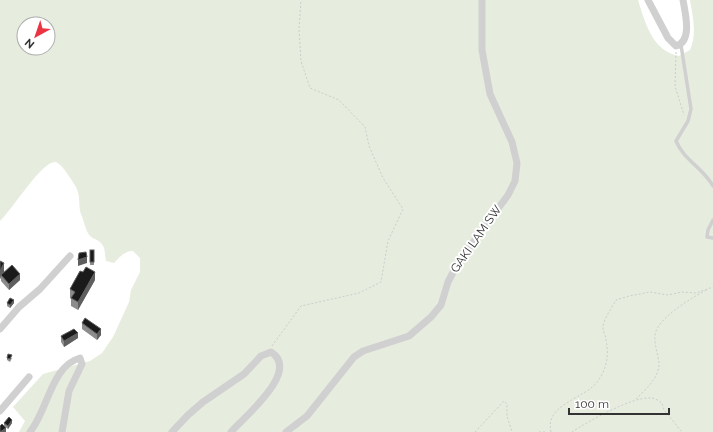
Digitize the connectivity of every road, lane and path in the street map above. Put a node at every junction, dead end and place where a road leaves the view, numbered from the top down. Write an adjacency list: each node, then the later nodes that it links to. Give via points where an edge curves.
1 (301, 0): 13 (path, via 301,61 310,88 339,100 365,127 369,146 383,178 403,209 388,241 381,282 359,293 301,306)
2 (482, 0): 21 (street, GAKI LAM SW, via 482,50 490,94 512,142 516,163 515,181 508,195 458,263 448,282 441,305 432,318 409,336 363,351 354,357 308,416)
3 (648, 0): 5 (street, via 668,38)
4 (683, 0): 5 (street, via 685,40)
5 (679, 46): 6 (lane, via 691,109); 6 (path, via 675,86 681,109)
6 (688, 121): 7 (lane, via 676,141 678,147)
7 (713, 186)
8 (713, 220): 9 (lane, via 708,230 708,237)
9 (713, 238)
10 (70, 256): 12 (street, via 18,307)
11 (712, 287): 15 (path, via 670,313 663,321 655,335 659,365 655,377); 26 (path, via 696,293 668,295 650,292 616,300 603,328 608,355 605,367 591,389 561,406 553,415)
12 (0, 329)
13 (267, 353): 19 (street, via 244,374 188,415); 20 (street, via 272,352 278,356 281,367 279,376)
14 (29, 377): 16 (street)
15 (636, 399): 27 (path); 28 (path, via 652,398 662,403 664,410)
16 (0, 411)
17 (30, 432): 18 (street, via 43,411 60,371 66,364 80,358 82,364 69,391)
18 (62, 432)
19 (172, 432)
20 (231, 432)
21 (286, 432)
22 (475, 432): 23 (path, via 504,400)
23 (512, 432)
24 (539, 432): 25 (path)
25 (545, 432)
26 (551, 432)
27 (572, 432)
28 (682, 432)

